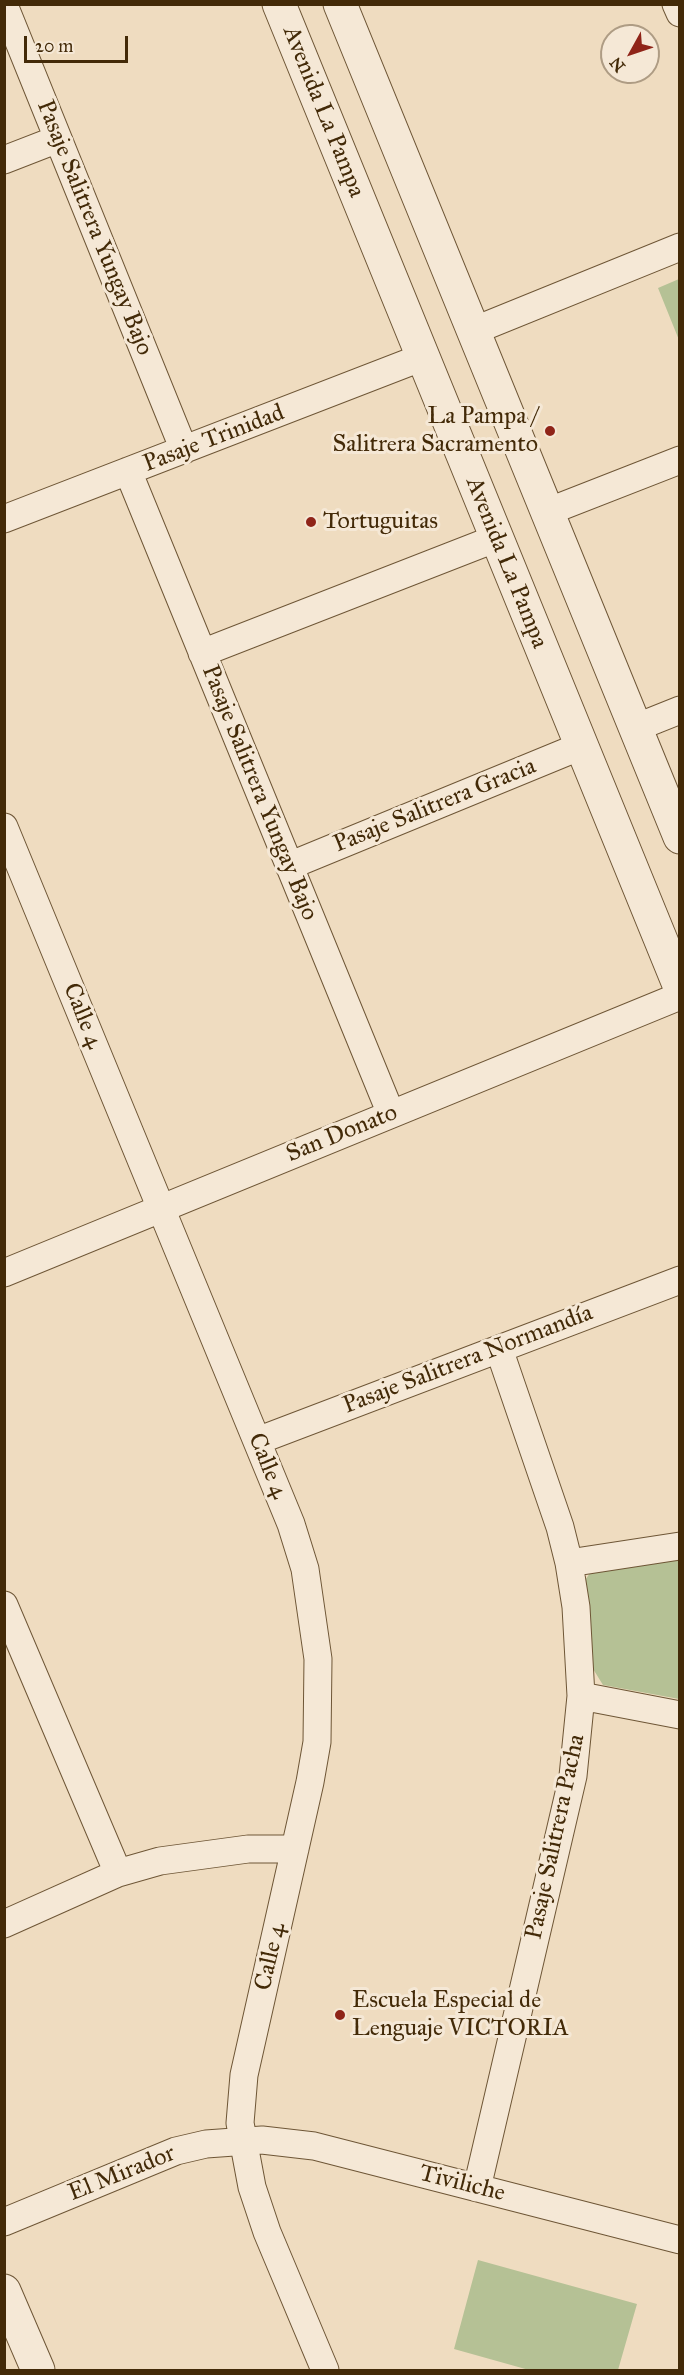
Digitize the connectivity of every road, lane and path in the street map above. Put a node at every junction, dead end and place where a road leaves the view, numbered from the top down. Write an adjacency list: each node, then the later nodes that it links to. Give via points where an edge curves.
1 (279, 4): 10 (street, Avenida La Pampa)
2 (340, 4): 9 (street)
3 (676, 4): 5 (street)
4 (4, 5): 6 (street, Pasaje Salitrera Yungay Bajo)
5 (680, 13)
6 (58, 139): 7 (street); 11 (street, Pasaje Salitrera Yungay Bajo)
7 (4, 160)
8 (680, 247): 9 (street)
9 (473, 331): 14 (street)
10 (423, 357): 11 (street, Pasaje Trinidad); 16 (street, Avenida La Pampa)
11 (184, 450): 13 (street, Pasaje Trinidad)
12 (680, 460): 14 (street)
13 (128, 471): 15 (street, Pasaje Trinidad); 17 (street, Pasaje Salitrera Yungay Bajo)
14 (547, 512): 19 (street)
15 (4, 519)
16 (496, 538): 17 (street); 20 (street, Avenida La Pampa)
17 (202, 653): 23 (street, Pasaje Salitrera Yungay Bajo)
18 (680, 710): 19 (street)
19 (635, 728): 22 (street)
20 (581, 746): 23 (street, Pasaje Salitrera Gracia); 24 (street, Avenida La Pampa)
21 (4, 827): 27 (street, Calle 4)
22 (680, 837)
23 (289, 866): 26 (street, Pasaje Salitrera Yungay Bajo)
24 (680, 987)
25 (680, 996): 26 (street, San Donato)
26 (391, 1114): 27 (street, San Donato)
27 (161, 1208): 28 (street, San Donato); 31 (street, Calle 4)
28 (4, 1273)
29 (680, 1280): 30 (street, Pasaje Salitrera Normandía)
30 (499, 1349): 31 (street, Pasaje Salitrera Normandía); 33 (street, Pasaje Salitrera Pacha)
31 (257, 1441): 37 (street, Calle 4, via 305,1569 318,1659 317,1742)
32 (680, 1546): 33 (street)
33 (569, 1563): 35 (street, Pasaje Salitrera Pacha, via 577,1618)
34 (4, 1605): 38 (street)
35 (581, 1696): 36 (street); 41 (street, Pasaje Salitrera Pacha, via 573,1776)
36 (680, 1715)
37 (296, 1849): 38 (street, via 201,1854); 40 (street, Calle 4, via 244,2075 240,2106)
38 (118, 1873): 39 (street)
39 (4, 1924)
40 (242, 2140): 41 (street, Tiviliche, via 314,2146); 42 (street, El Mirador, via 176,2151); 46 (street, Calle 4, via 267,2232)
41 (477, 2188): 43 (street, Tiviliche)
42 (4, 2222)
43 (680, 2240)
44 (4, 2291): 45 (street)
45 (38, 2370)
46 (325, 2370)

